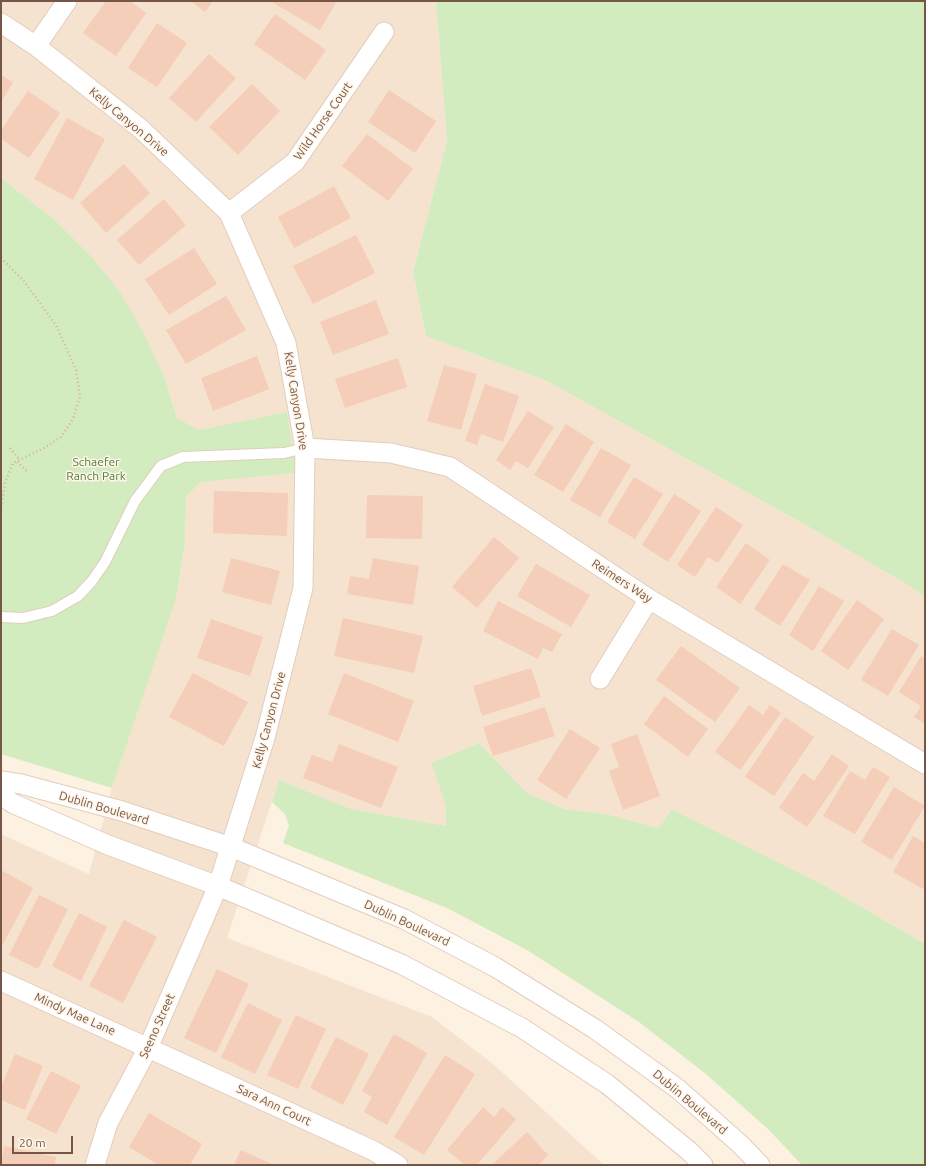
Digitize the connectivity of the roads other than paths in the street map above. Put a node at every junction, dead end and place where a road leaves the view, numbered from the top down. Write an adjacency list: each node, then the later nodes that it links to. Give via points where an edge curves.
1 (67, 1): 4 (street)
2 (1, 23): 4 (street, Kelly Canyon Drive)
3 (384, 32): 5 (street, Wild Horse Court, via 295,162)
4 (36, 46): 5 (street, Kelly Canyon Drive, via 141,129)
5 (229, 213): 6 (street, Kelly Canyon Drive, via 286,343)
6 (305, 448): 7 (street, Reimers Way, via 391,453 450,467); 8 (lane, via 284,453 183,457 161,466 135,501 105,562 78,596 52,611 23,618); 13 (street, Kelly Canyon Drive, via 303,588 265,738)
7 (649, 599): 9 (street); 10 (street, Reimers Way)
8 (1, 617)
9 (600, 679)
10 (925, 764)
11 (1, 781): 13 (street, Dublin Boulevard, via 122,811)
12 (1, 796): 14 (street, via 108,845)
13 (231, 847): 14 (street, Kelly Canyon Drive); 20 (street, Dublin Boulevard, via 404,919 495,967 595,1029 678,1089)
14 (218, 886): 16 (street, Seeno Street); 19 (street, via 402,964 522,1028 607,1084)
15 (1, 981): 16 (street, Mindy Mae Lane)
16 (148, 1048): 17 (street, Seeno Street, via 108,1123); 18 (street, Sara Ann Court, via 372,1150)
17 (95, 1165)
18 (398, 1165)
19 (703, 1165)
20 (760, 1165)

